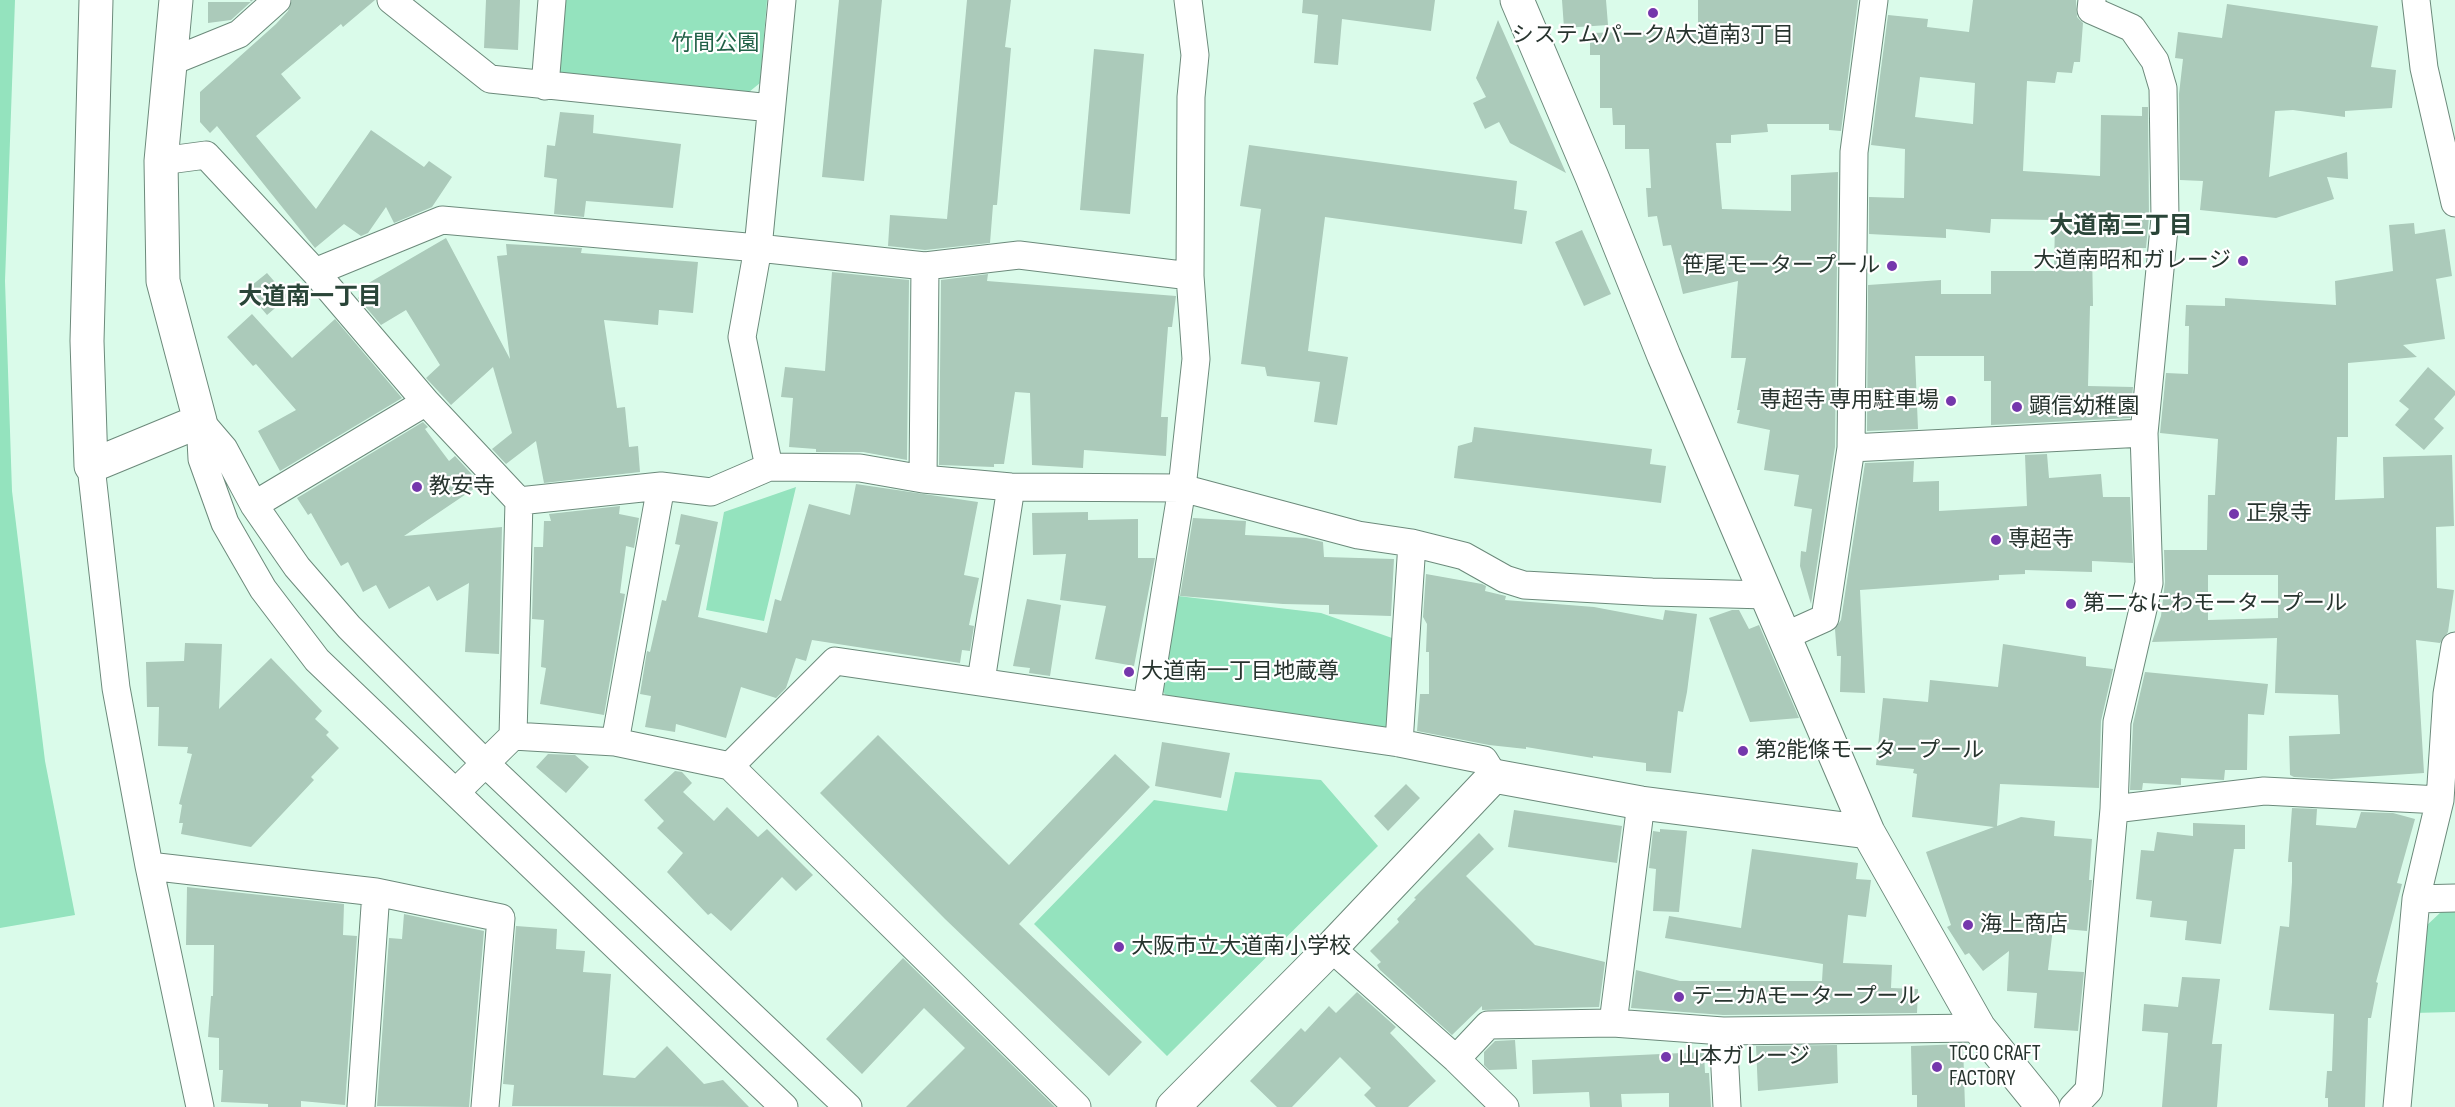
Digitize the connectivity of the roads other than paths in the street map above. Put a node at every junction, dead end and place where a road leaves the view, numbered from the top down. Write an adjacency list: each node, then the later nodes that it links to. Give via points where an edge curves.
1 (96, 0): 25 (street, via 87,341)
2 (176, 0): 12 (street)
3 (277, 0): 12 (street, via 239,34)
4 (391, 0): 13 (street, via 490,79)
5 (552, 0): 13 (street)
6 (782, 0): 14 (street)
7 (1188, 0): 20 (street, via 1195,54 1191,96)
8 (1517, 0): 34 (street)
9 (1874, 0): 24 (street, via 1854,152)
10 (2092, 0): 23 (street, via 2091,10 2133,28 2155,61 2163,88 2165,218)
11 (2416, 0): 16 (street, via 2424,68)
12 (170, 62): 15 (street)
13 (545, 86): 14 (street)
14 (771, 108): 17 (street)
15 (161, 161): 19 (street, via 206,155); 22 (street, via 163,281)
16 (2455, 202)
17 (759, 248): 18 (street); 19 (street, via 442,220); 26 (street, via 742,337)
18 (925, 266): 20 (street, via 1019,255); 27 (street)
19 (315, 272): 21 (street)
20 (1190, 276): 30 (street, via 1196,358)
21 (426, 402): 31 (street); 32 (street)
22 (200, 421): 25 (street); 32 (street, via 224,449); 46 (street, via 202,459 225,523 263,589 317,660)
23 (2144, 433): 24 (street); 49 (street, via 2149,584 2117,722)
24 (1851, 448): 35 (street, via 1825,618)
25 (91, 466): 51 (street, via 116,688)
26 (768, 467): 27 (street, via 860,468); 28 (street, via 711,492)
27 (923, 479): 29 (street)
28 (661, 486): 31 (street); 41 (street)
29 (1011, 487): 30 (street); 37 (street)
30 (1182, 488): 33 (street, via 1358,535); 38 (street)
31 (519, 501): 40 (street)
32 (254, 505): 43 (street, via 297,567 348,627)
33 (1412, 543): 34 (street, via 1464,556 1524,585); 42 (street)
34 (1767, 595): 35 (street)
35 (1785, 636): 50 (street)
36 (2455, 646): 39 (street)
37 (981, 681): 38 (street); 44 (street, via 835,661)
38 (1147, 704): 42 (street)
39 (2450, 717): 47 (street)
40 (513, 736): 41 (street); 43 (street)
41 (615, 742): 44 (street)
42 (1399, 743): 45 (street, via 1484,760)
43 (484, 764): 46 (street); 64 (street)
44 (730, 766): 65 (street)
45 (1494, 776): 48 (street); 55 (street)
46 (456, 792): 60 (street)
47 (2440, 800): 49 (street, via 2264,791); 54 (street)
48 (1641, 803): 50 (street); 56 (street)
49 (2114, 809): 70 (street, via 2089,1090)
50 (1868, 832): 57 (street)
51 (149, 866): 52 (street); 61 (street)
52 (376, 892): 62 (street); 63 (street, via 501,918)
53 (2455, 898): 54 (street)
54 (2416, 899): 71 (street)
55 (1331, 948): 59 (street); 66 (street)
56 (1613, 1023): 58 (street); 59 (street, via 1488,1025)
57 (1979, 1028): 58 (street); 69 (street)
58 (1723, 1031): 68 (street)
59 (1456, 1059): 67 (street)
60 (768, 1102)
61 (200, 1107)
62 (361, 1107)
63 (485, 1107)
64 (848, 1107)
65 (1077, 1107)
66 (1173, 1107)
67 (1504, 1107)
68 (1727, 1107)
69 (2043, 1107)
70 (2073, 1107)
71 (2397, 1107)

